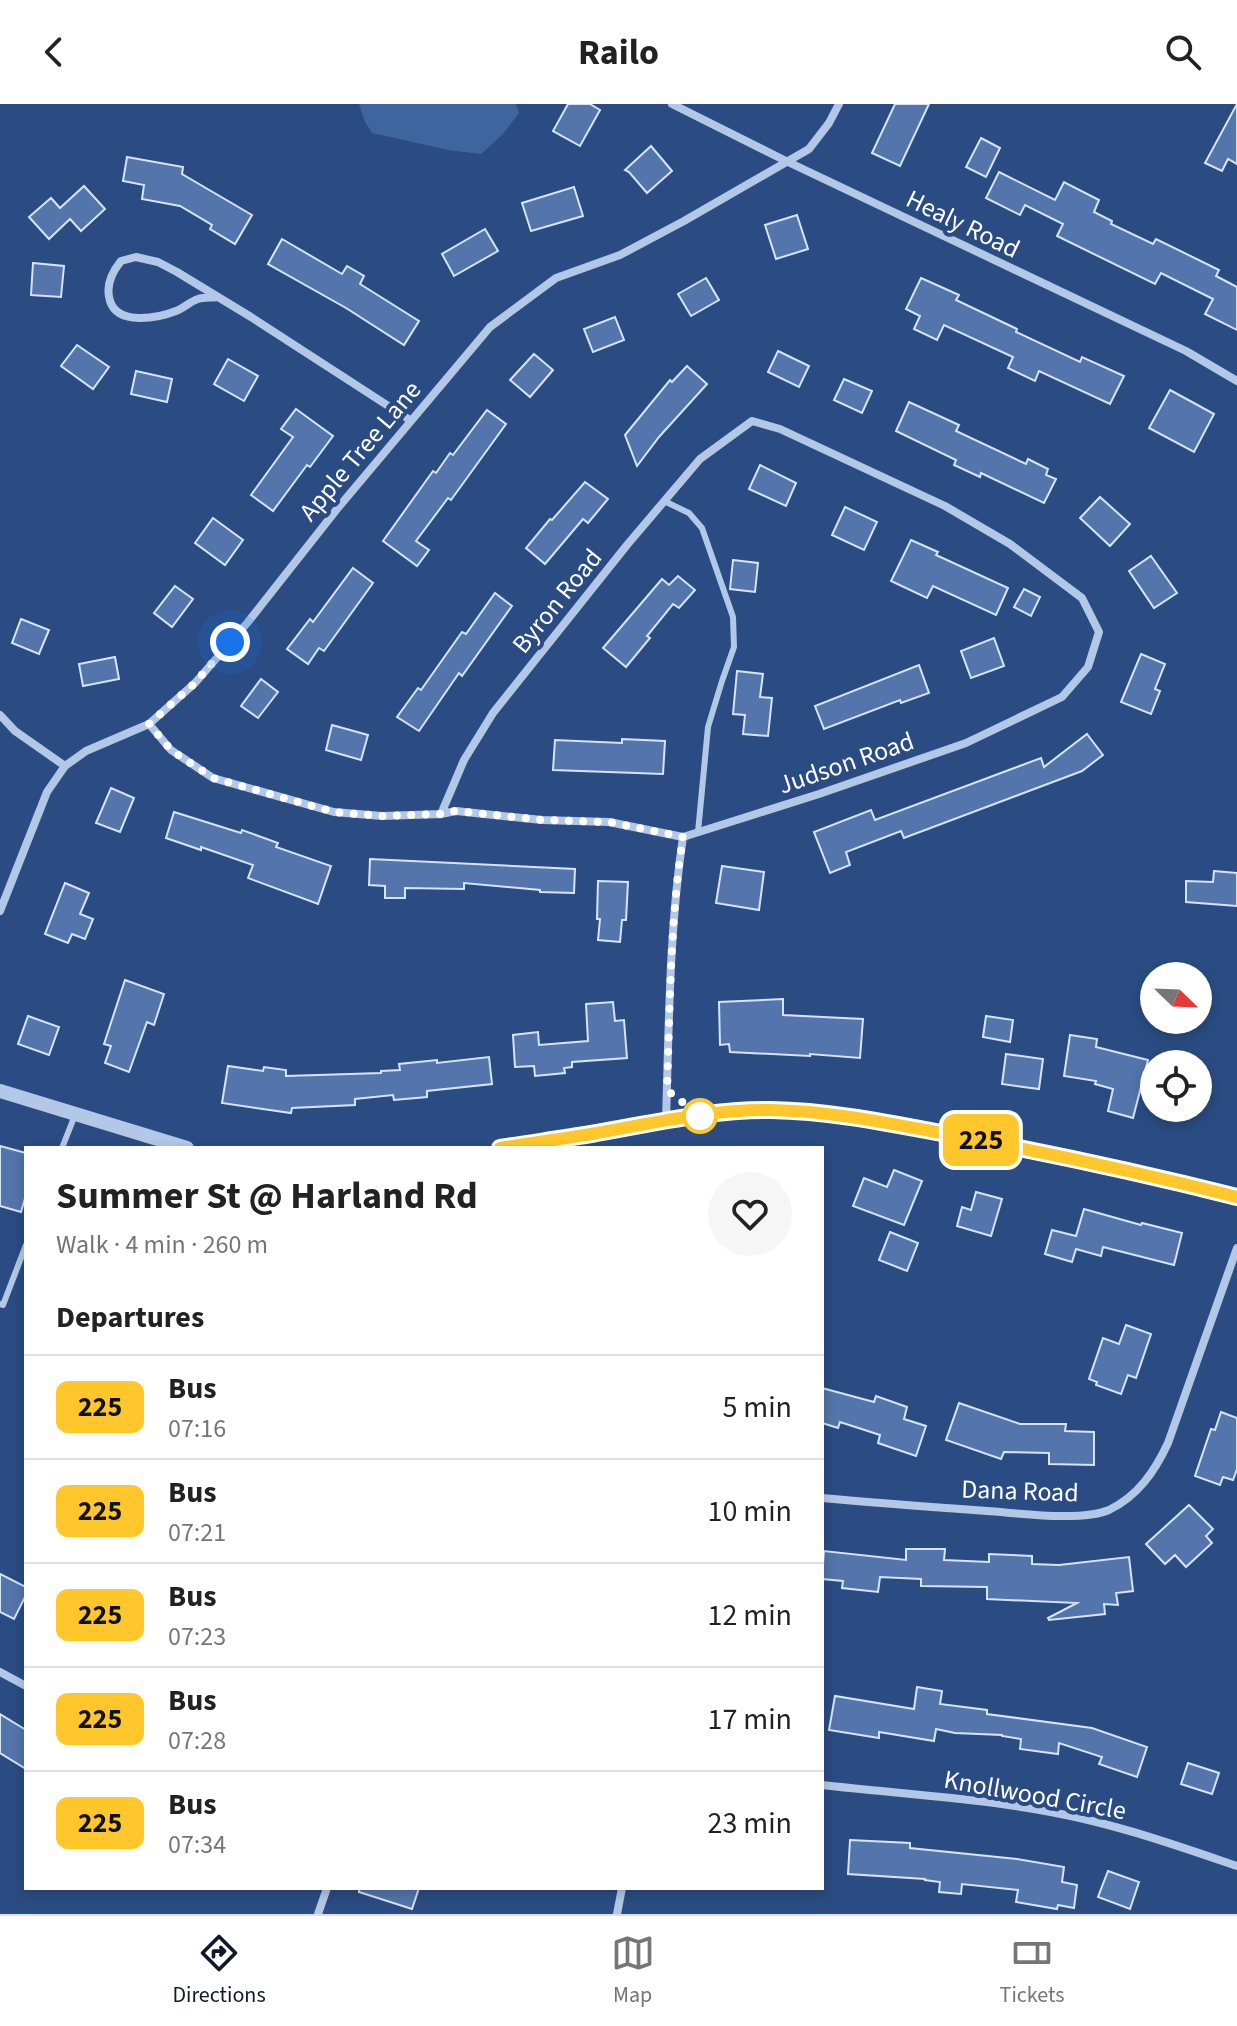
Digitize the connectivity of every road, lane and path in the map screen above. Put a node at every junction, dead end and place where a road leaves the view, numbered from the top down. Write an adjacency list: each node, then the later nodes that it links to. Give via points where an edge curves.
1 (672, 104): 3 (street, Healy Road)
2 (839, 104): 3 (street, Apple Tree Lane, via 809,149)
3 (786, 161): 5 (street, Healy Road, via 1186,351); 6 (street, Apple Tree Lane, via 620,255 556,278 490,327)
4 (217, 297): 4 (street, via 158,262 136,257 121,261 111,273 108,291 115,310 142,318); 6 (street)
5 (1237, 381)
6 (410, 420): 10 (street, Apple Tree Lane, via 248,622 195,683)
7 (733, 433): 8 (street, Byron Road, via 700,459); 13 (street, Judson Road, via 752,421 780,429 945,506 1010,544 1082,598 1099,632 1088,667 1062,697 966,743)
8 (664, 501): 12 (street, Byron Road, via 493,713 464,760); 13 (lane, via 689,513 702,528 733,617 734,647 708,727)
9 (0, 715): 11 (street)
10 (149, 724): 11 (street, Apple Tree Lane, via 86,751); 12 (street, Judson Road, via 171,750 213,778 334,812)
11 (65, 766): 15 (street, Apple Tree Lane, via 47,792)
12 (441, 814): 14 (street, Judson Road, via 609,822)
13 (698, 832): 14 (street, Judson Road)
14 (683, 837): 18 (street, via 672,939)
15 (0, 911)
16 (0, 1091): 17 (street)
17 (75, 1115): 19 (lane); 20 (street)
18 (666, 1120): 21 (street); 22 (street, via 771,1110 847,1117 1036,1150)
19 (63, 1146)
20 (180, 1146)
21 (512, 1146)
22 (1237, 1197)
23 (1237, 1248): 26 (street, Dana Road, via 1168,1443 1157,1467 1124,1502 1080,1516)
24 (24, 1250): 25 (lane)
25 (0, 1304)
26 (824, 1498)
27 (0, 1672): 28 (street)
28 (24, 1685)
29 (824, 1785): 30 (street, Knollwood Circle, via 1082,1819)
30 (1237, 1866)
31 (326, 1890): 33 (street)
32 (622, 1890): 34 (street)
33 (318, 1914)
34 (617, 1914)

